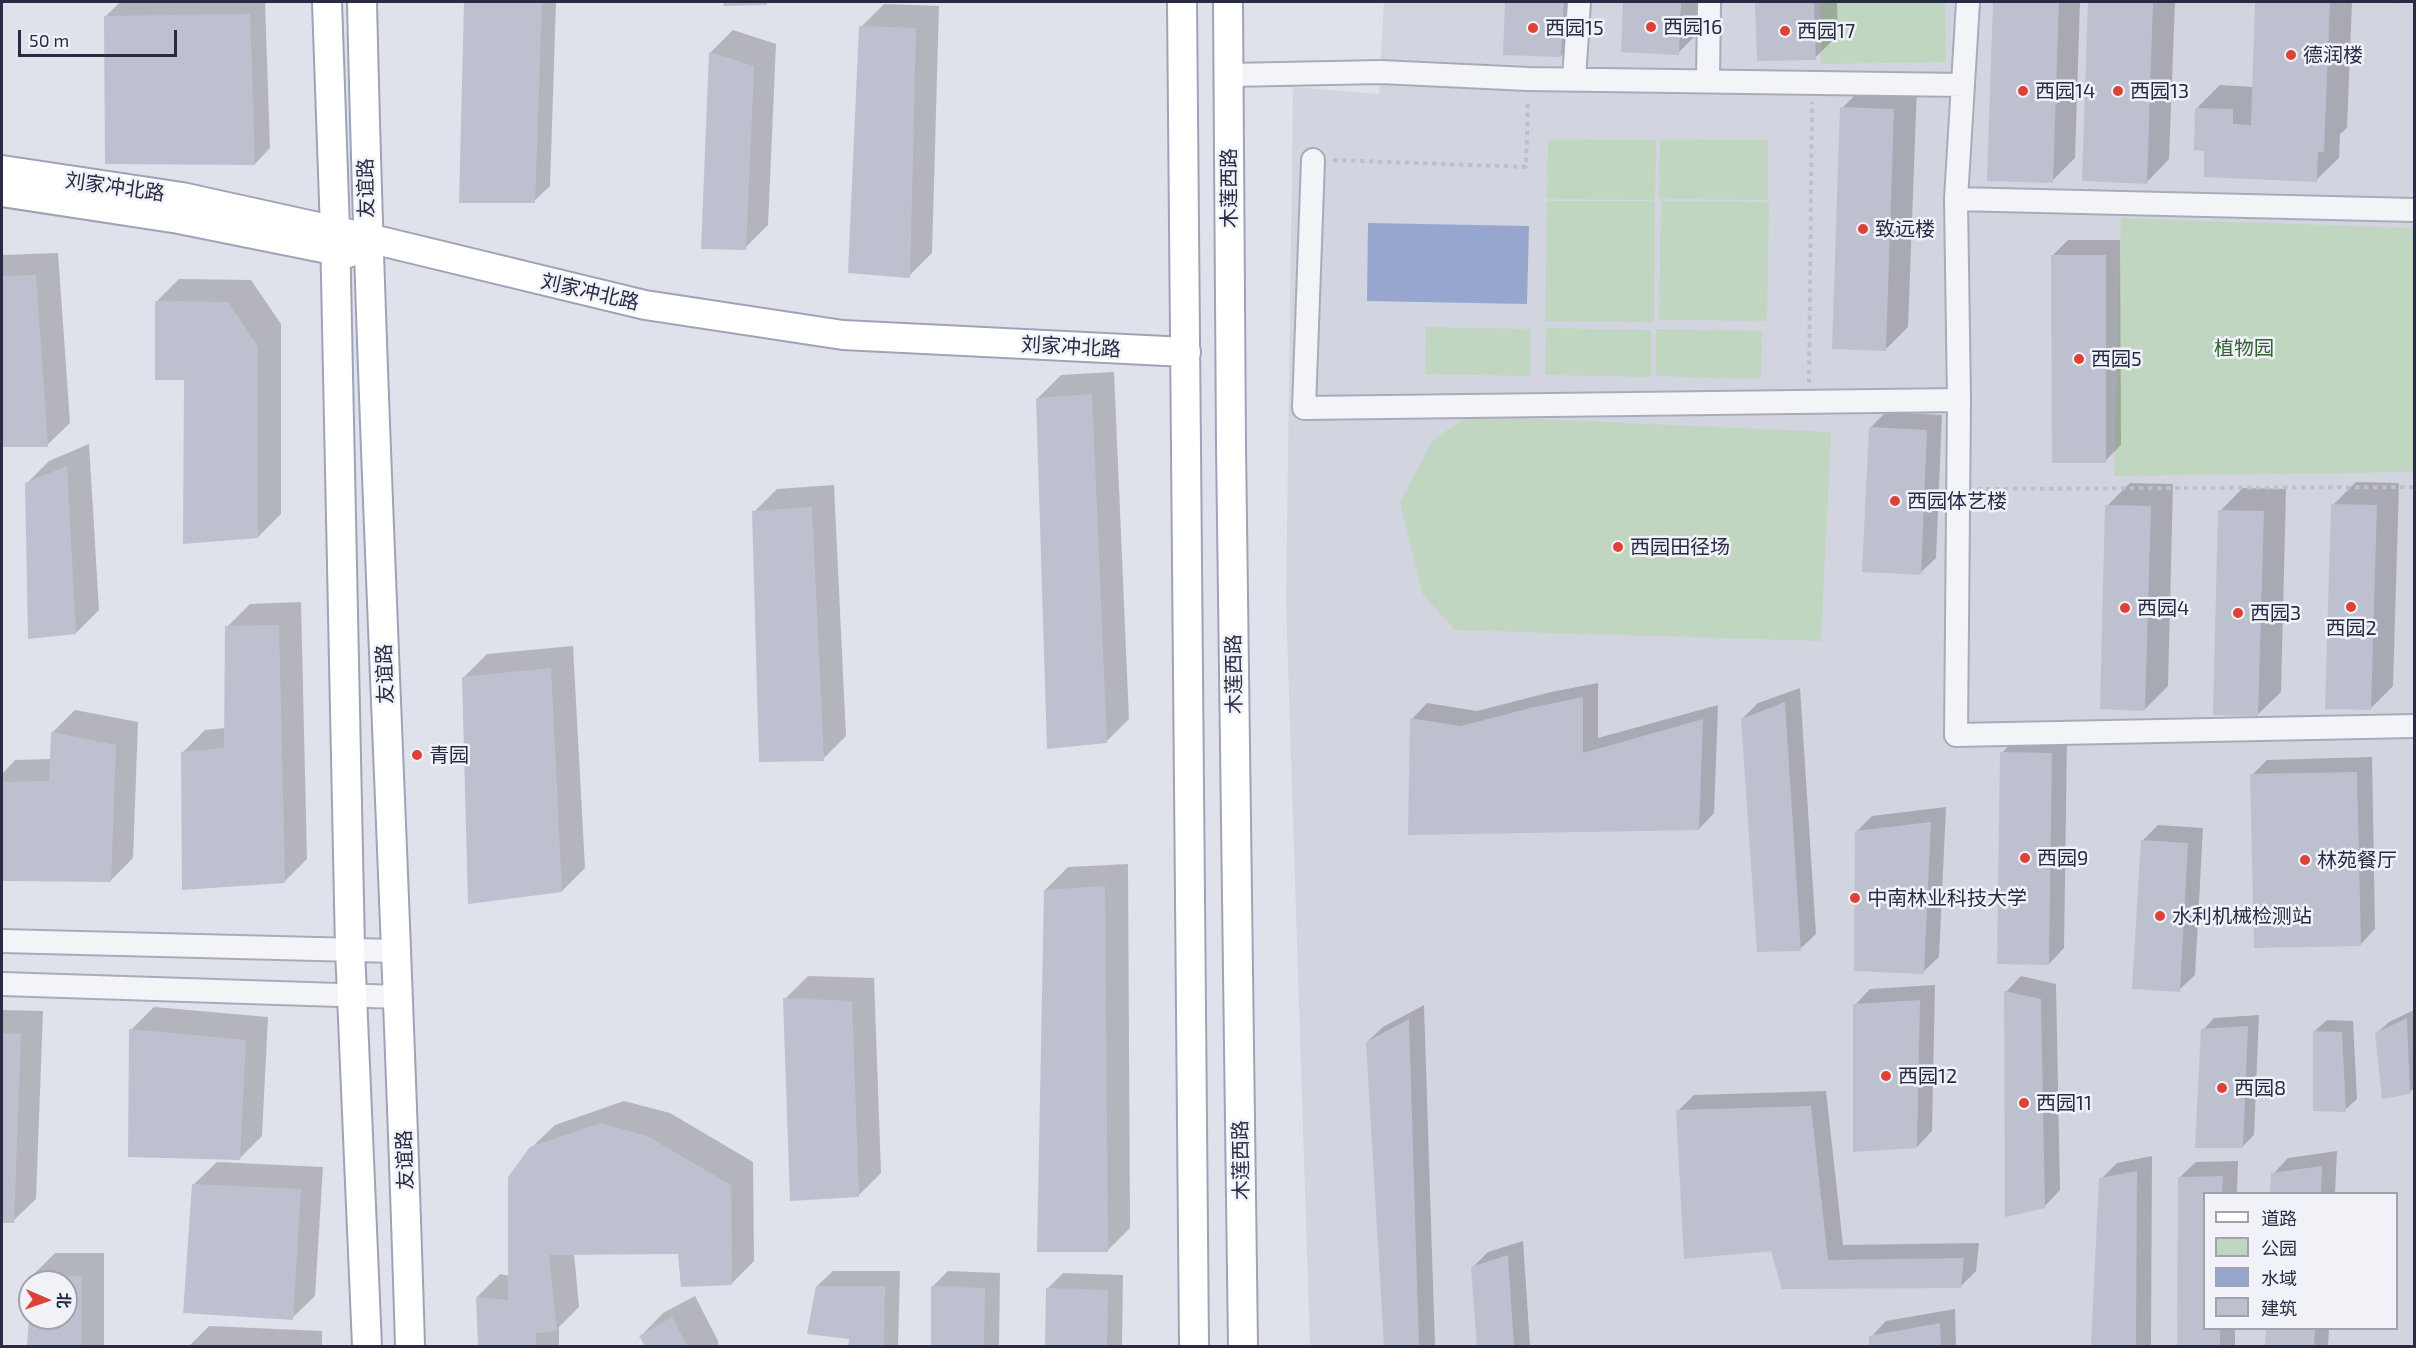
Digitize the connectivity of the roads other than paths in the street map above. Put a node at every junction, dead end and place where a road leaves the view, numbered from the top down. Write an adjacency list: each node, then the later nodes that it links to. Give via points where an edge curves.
1 (327, 2): 17 (main road, 友谊路)
2 (362, 2): 18 (main road, 友谊路)
3 (1182, 2): 19 (main road)
4 (1228, 2): 8 (main road, 木莲西路)
5 (1579, 2): 9 (street)
6 (1709, 2): 10 (street)
7 (1968, 2): 11 (street)
8 (1229, 75): 9 (street, via 1381,72); 31 (main road, 木莲西路)
9 (1574, 80): 10 (street)
10 (1708, 81): 11 (street)
11 (1963, 85): 15 (street)
12 (1313, 160): 20 (street, via 1304,408)
13 (2, 170): 17 (main road, 刘家冲北路, via 182,197)
14 (2, 192): 17 (main road, 刘家冲北路)
15 (1956, 199): 16 (street); 20 (street)
16 (2415, 210)
17 (335, 240): 18 (main road, 刘家冲北路); 23 (main road, 友谊路)
18 (368, 247): 19 (main road, 刘家冲北路, via 645,305 843,336); 24 (main road, 友谊路)
19 (1186, 358): 30 (main road)
20 (1959, 400): 21 (street, via 1956,735)
21 (2415, 726)
22 (2, 941): 23 (street)
23 (350, 949): 24 (street); 26 (main road, 友谊路)
24 (396, 951): 27 (main road, 友谊路)
25 (2, 984): 26 (street)
26 (352, 996): 27 (street); 28 (main road, 友谊路)
27 (400, 997): 29 (main road, 友谊路)
28 (367, 1347)
29 (410, 1347)
30 (1194, 1347)
31 (1243, 1347)

